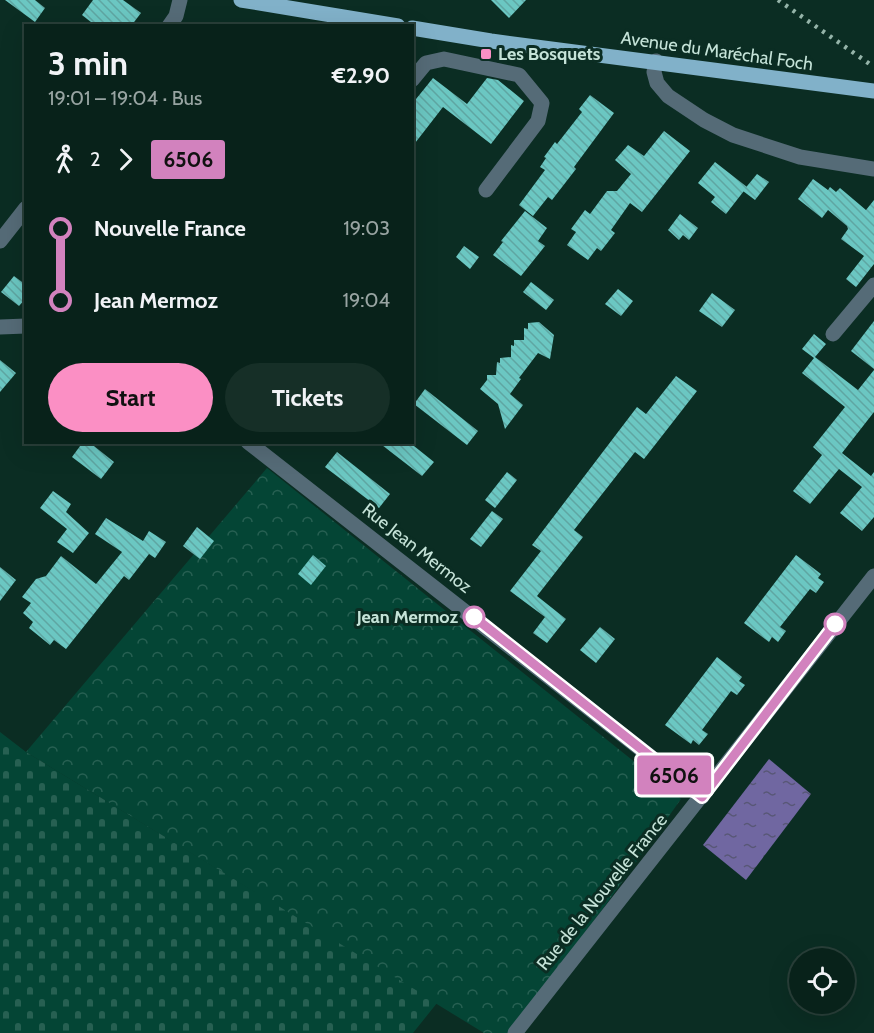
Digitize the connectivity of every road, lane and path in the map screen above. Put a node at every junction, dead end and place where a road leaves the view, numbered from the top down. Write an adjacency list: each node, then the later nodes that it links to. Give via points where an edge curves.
1 (180, 0): 3 (street)
2 (241, 0): 4 (main road)
3 (170, 24)
4 (386, 24)
5 (414, 28): 6 (main road, Avenue du Maréchal Foch)
6 (656, 61): 8 (main road, Avenue du Maréchal Foch); 9 (street, via 657,83 668,96 733,135 800,157)
7 (414, 78): 10 (street, via 426,63 444,59 519,75 542,103 538,121)
8 (874, 91)
9 (874, 169)
10 (486, 190)
11 (24, 211): 12 (street)
12 (0, 241)
13 (874, 285): 16 (street)
14 (24, 326): 15 (street)
15 (0, 327)
16 (833, 334)
17 (251, 444): 19 (street, Rue Jean Mermoz)
18 (874, 576): 19 (street, Rue de la Nouvelle France)
19 (702, 797): 20 (street, Rue de la Nouvelle France)
20 (515, 1033)

